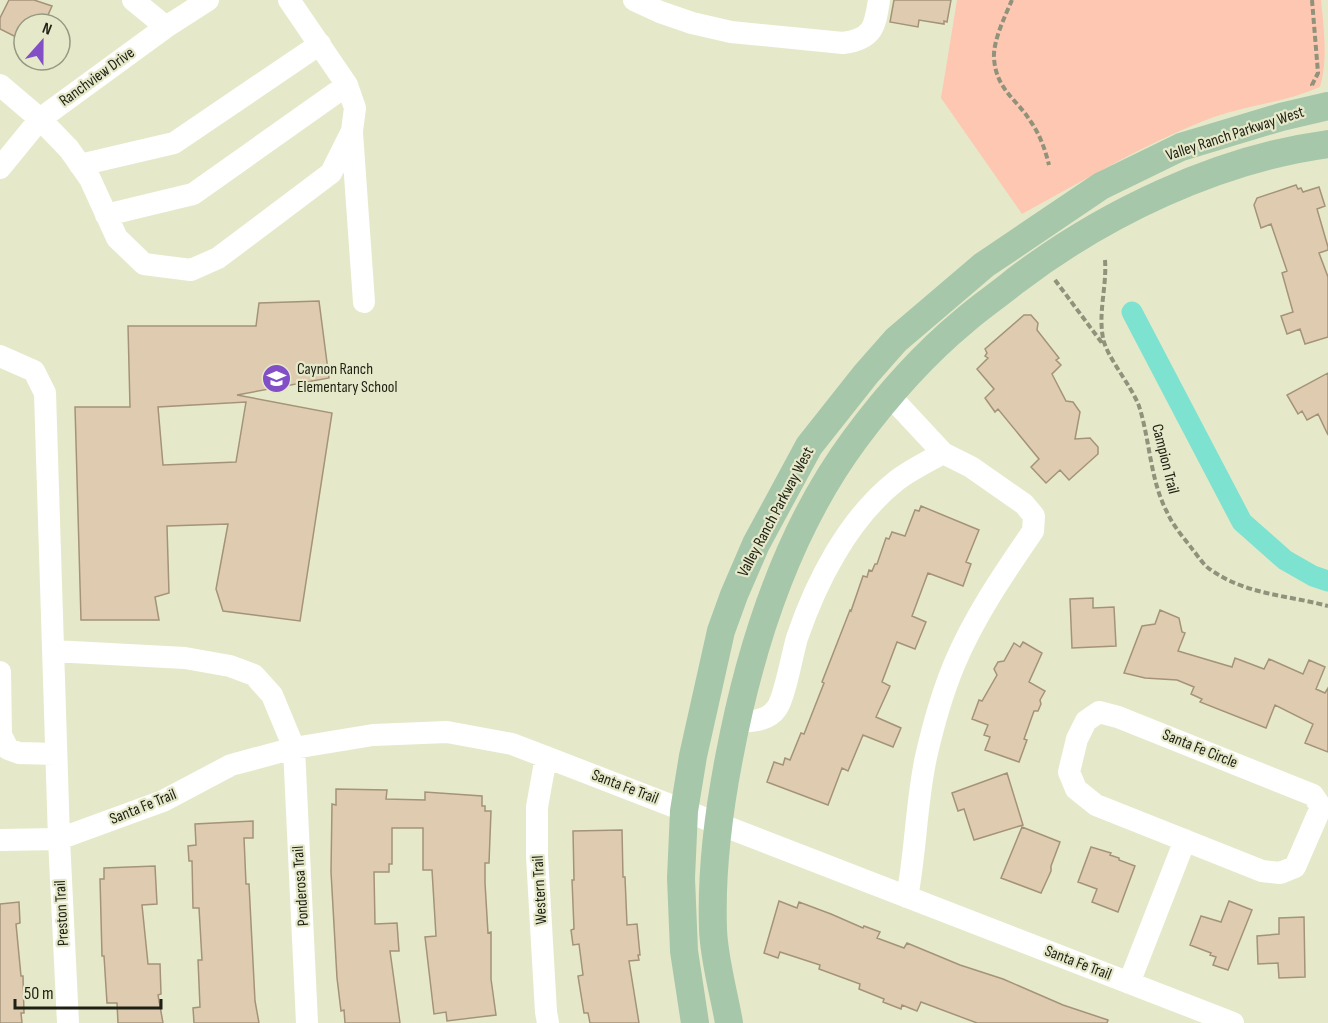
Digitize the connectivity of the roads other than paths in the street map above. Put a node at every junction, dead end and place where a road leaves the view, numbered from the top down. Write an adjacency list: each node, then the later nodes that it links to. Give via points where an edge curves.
1 (134, 0): 6 (street)
2 (208, 0): 6 (street, Ranchview Drive)
3 (289, 0): 7 (street)
4 (634, 0): 5 (street, via 681,19 731,32 843,43 856,42 871,33)
5 (879, 0)
6 (166, 27): 11 (street, Ranchview Drive)
7 (320, 44): 9 (street); 14 (street, via 174,143)
8 (0, 85): 11 (street)
9 (346, 85): 12 (street, via 355,108); 16 (street, via 193,194)
10 (1324, 106): 27 (main road, Valley Ranch Parkway West, via 1181,147 1101,186 984,265 896,340 809,446 760,535 721,631)
11 (40, 118): 14 (street); 15 (street, Ranchview Drive)
12 (352, 131): 16 (street, via 331,173 218,258 191,270 144,264 117,238); 17 (street)
13 (1328, 144): 19 (main road, Valley Ranch Parkway West, via 1228,168 1115,215 1052,253 964,321)
14 (80, 165): 16 (street)
15 (0, 168)
16 (106, 215)
17 (364, 302)
18 (0, 356): 21 (street, Preston Trail, via 34,371 45,393)
19 (890, 396): 20 (street); 23 (main road, Valley Ranch Parkway West, via 829,479 781,573 753,650)
20 (943, 453): 23 (street, via 895,482 854,527 812,598 779,706 770,717); 32 (street, via 971,466 1024,504 1034,516 1033,531 977,619 944,693 926,758)
21 (53, 651): 24 (street, Ponderosa Trail, via 185,658 254,675 272,695); 25 (street, Preston Trail)
22 (0, 672): 25 (street, via 1,735 8,749)
23 (736, 722): 28 (main road, Valley Ranch Parkway West)
24 (294, 748): 26 (street, Santa Fe Trail, via 373,735 447,732 512,744); 29 (street, Santa Fe Trail, via 231,765 163,801); 35 (street, Ponderosa Trail)
25 (56, 754): 29 (street, Preston Trail)
26 (546, 757): 27 (street, Santa Fe Trail); 36 (street, Western Trail, via 537,807 537,856)
27 (684, 811): 28 (street, Santa Fe Trail); 37 (main road, Valley Ranch Parkway West, via 684,951)
28 (717, 824): 32 (street, Santa Fe Trail); 38 (main road, Valley Ranch Parkway West, via 713,933)
29 (58, 839): 30 (street, Santa Fe Trail); 34 (street, Preston Trail)
30 (0, 840)
31 (1185, 840): 31 (street, Santa Fe Circle, via 1262,871 1280,873 1295,867 1321,807 1312,795 1118,717 1099,712 1086,721 1069,772 1076,789 1096,805); 33 (street)
32 (907, 897): 33 (street, Santa Fe Trail)
33 (1129, 983): 39 (street, Santa Fe Trail)
34 (68, 1023)
35 (307, 1023)
36 (548, 1023)
37 (695, 1023)
38 (729, 1023)
39 (1233, 1023)

